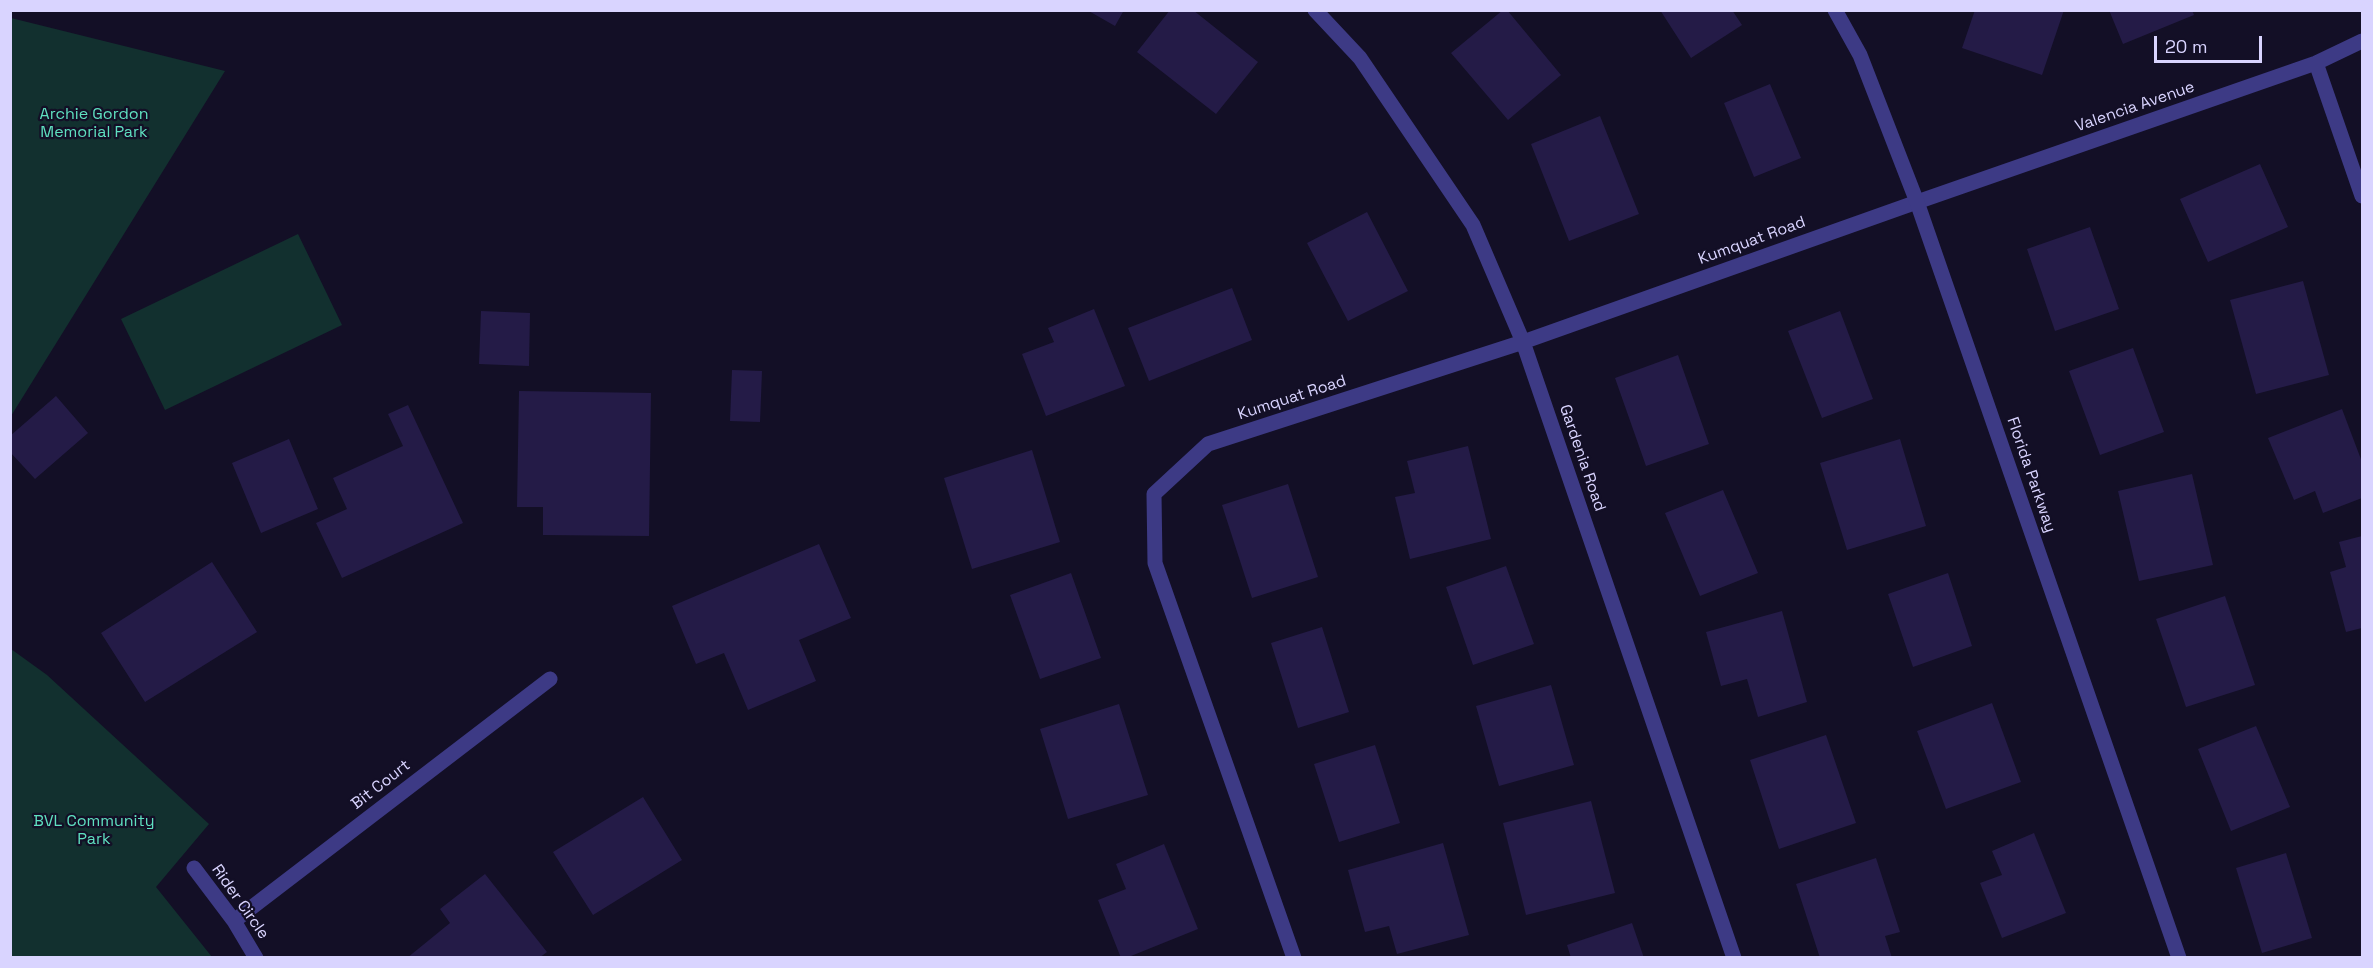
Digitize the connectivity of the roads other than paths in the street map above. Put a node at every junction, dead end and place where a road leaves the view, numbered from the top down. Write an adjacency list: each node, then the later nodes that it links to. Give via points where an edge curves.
1 (1316, 10): 7 (street, Gardenia Road, via 1360,58 1473,225)
2 (1835, 10): 6 (street, Florida Parkway, via 1860,55)
3 (2362, 41): 4 (street, Valencia Avenue)
4 (2316, 63): 5 (street); 6 (street, Valencia Avenue)
5 (2362, 196)
6 (1917, 202): 7 (street, Kumquat Road); 14 (street, Florida Parkway)
7 (1523, 342): 12 (street, Kumquat Road, via 1208,444 1154,494 1155,562); 13 (street, Gardenia Road)
8 (550, 679): 10 (street, Bit Court)
9 (194, 868): 10 (street, Rider Circle)
10 (234, 921): 11 (street, Rider Circle)
11 (256, 957)
12 (1294, 957)
13 (1734, 957)
14 (2179, 957)

